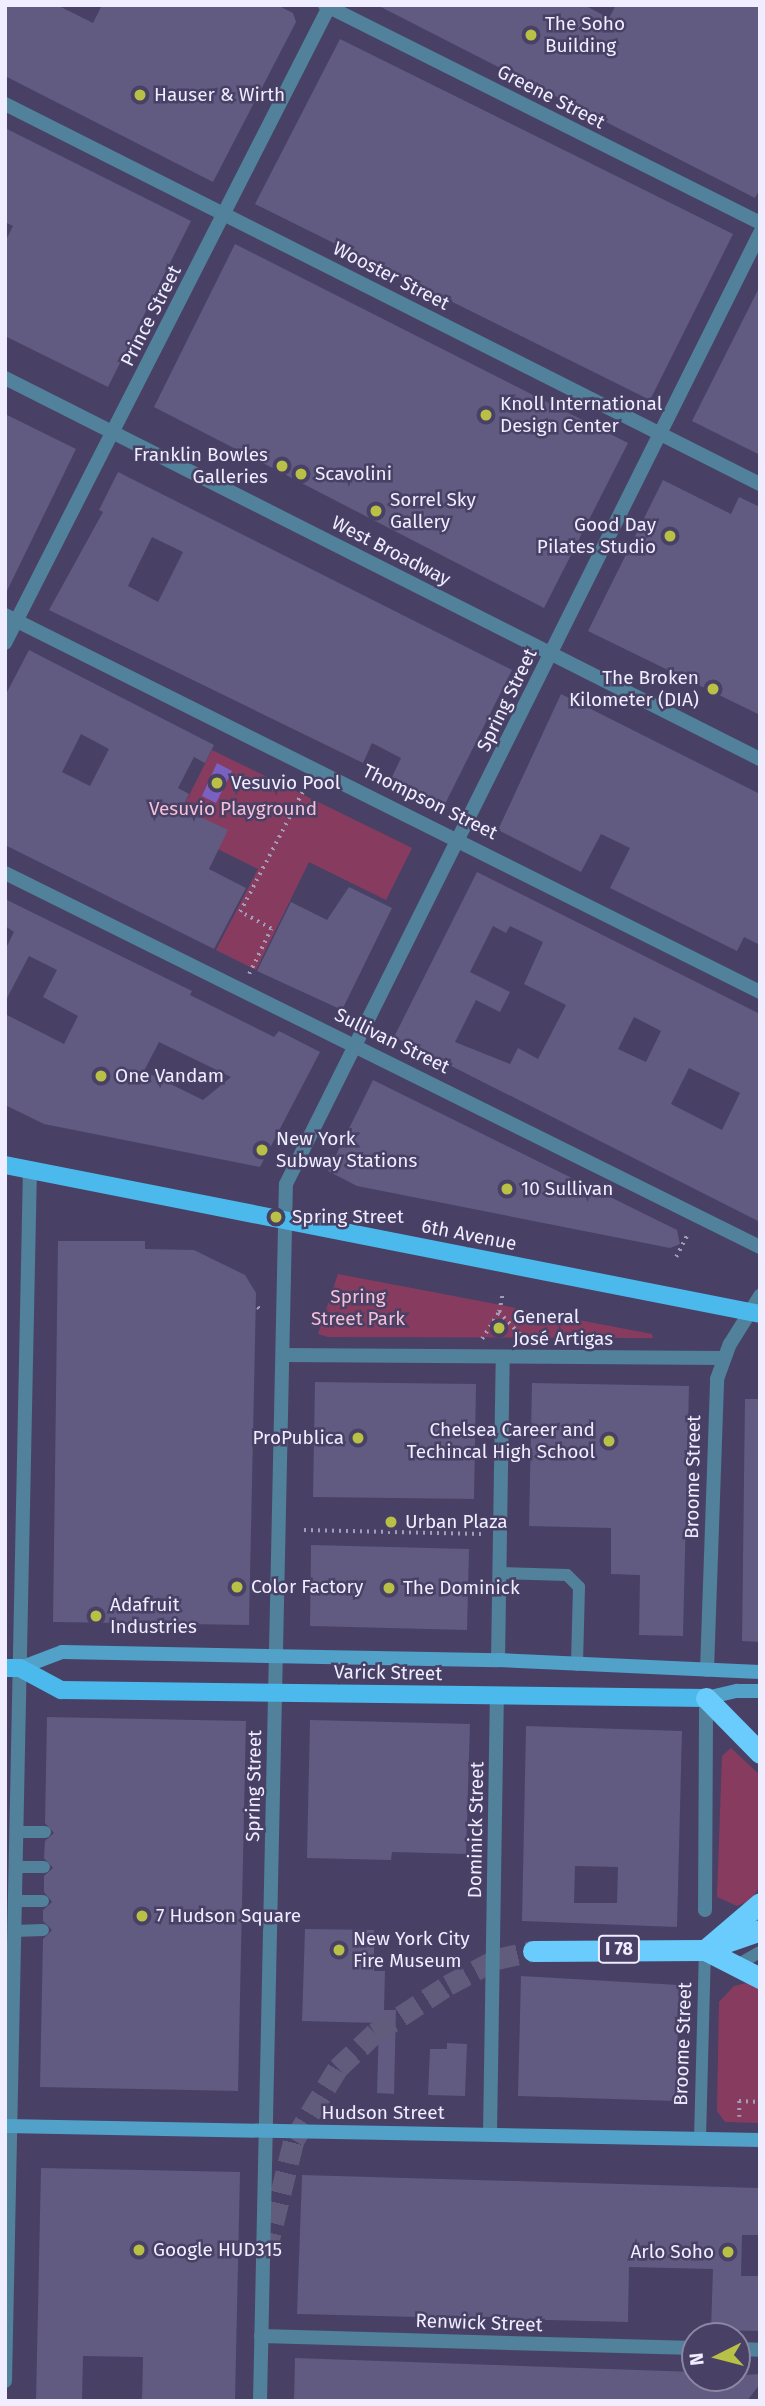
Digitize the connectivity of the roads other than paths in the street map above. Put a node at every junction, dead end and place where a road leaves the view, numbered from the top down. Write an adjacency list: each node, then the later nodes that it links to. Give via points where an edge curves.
1 (328, 6): 3 (street, Prince Street); 4 (street, Greene Street)
2 (5, 104): 3 (street, Wooster Street)
3 (224, 213): 7 (street, Wooster Street); 8 (street, Prince Street)
4 (760, 223)
5 (760, 233): 7 (street, Spring Street)
6 (5, 378): 8 (street, West Broadway)
7 (659, 432): 9 (street, Wooster Street); 12 (street, Spring Street)
8 (113, 433): 10 (street, Prince Street); 12 (street, West Broadway)
9 (760, 484)
10 (11, 618): 11 (street, Prince Street); 14 (street, Thompson Street)
11 (5, 643)
12 (551, 653): 13 (street, West Broadway); 14 (street, Spring Street)
13 (760, 759)
14 (460, 838): 16 (street, Thompson Street); 17 (street, Spring Street)
15 (5, 873): 17 (street, Sullivan Street)
16 (760, 992)
17 (356, 1044): 20 (street, Spring Street, via 286,1184); 21 (street, Sullivan Street)
18 (5, 1165): 19 (main road, 6th Avenue)
19 (30, 1170): 20 (main road, 6th Avenue); 31 (street)
20 (286, 1221): 23 (main road, 6th Avenue); 24 (street, Spring Street)
21 (760, 1247)
22 (760, 1296): 23 (street, Broome Street)
23 (755, 1313): 26 (street, Broome Street)
24 (283, 1355): 25 (street); 28 (street, Spring Street)
25 (503, 1357): 26 (street); 27 (street)
26 (724, 1359): 32 (street, Broome Street, via 713,1415)
27 (499, 1573): 29 (street); 30 (lane, via 567,1575 579,1587)
28 (276, 1654): 29 (main road, Varick Street); 31 (main road, Varick Street, via 62,1652); 35 (street, Spring Street)
29 (498, 1660): 30 (main road, Varick Street)
30 (577, 1665): 32 (main road, Varick Street)
31 (13, 1668): 35 (main road, Varick Street, via 61,1690); 39 (street)
32 (708, 1670): 33 (main road, Varick Street)
33 (760, 1672)
34 (760, 1691): 37 (main road, Varick Street)
35 (275, 1692): 36 (main road, Varick Street); 56 (street, Spring Street)
36 (497, 1695): 37 (main road, Varick Street); 57 (street, Dominick Street)
37 (706, 1698): 38 (highway); 46 (street)
38 (760, 1753)
39 (17, 1832): 40 (lane); 41 (street)
40 (45, 1832)
41 (16, 1867): 42 (lane); 43 (street)
42 (44, 1867)
43 (16, 1901): 44 (lane); 49 (street)
44 (43, 1901)
45 (760, 1903): 50 (highway)
46 (705, 1910)
47 (43, 1930): 49 (lane)
48 (760, 1930): 50 (highway)
49 (15, 1931): 55 (street)
50 (705, 1950): 51 (highway, I 78); 53 (highway); 58 (lane, Broome Street)
51 (533, 1951)
52 (760, 1952): 53 (lane)
53 (750, 1968): 54 (highway)
54 (760, 1978)
55 (8, 2126): 56 (main road, Hudson Street); 62 (street)
56 (266, 2132): 57 (main road, Hudson Street); 60 (street, Spring Street)
57 (490, 2134): 58 (main road, Hudson Street)
58 (700, 2139): 59 (main road, Hudson Street)
59 (760, 2140)
60 (261, 2336): 61 (street, Renwick Street); 63 (street, Spring Street)
61 (681, 2348)
62 (5, 2381)
63 (260, 2401)

